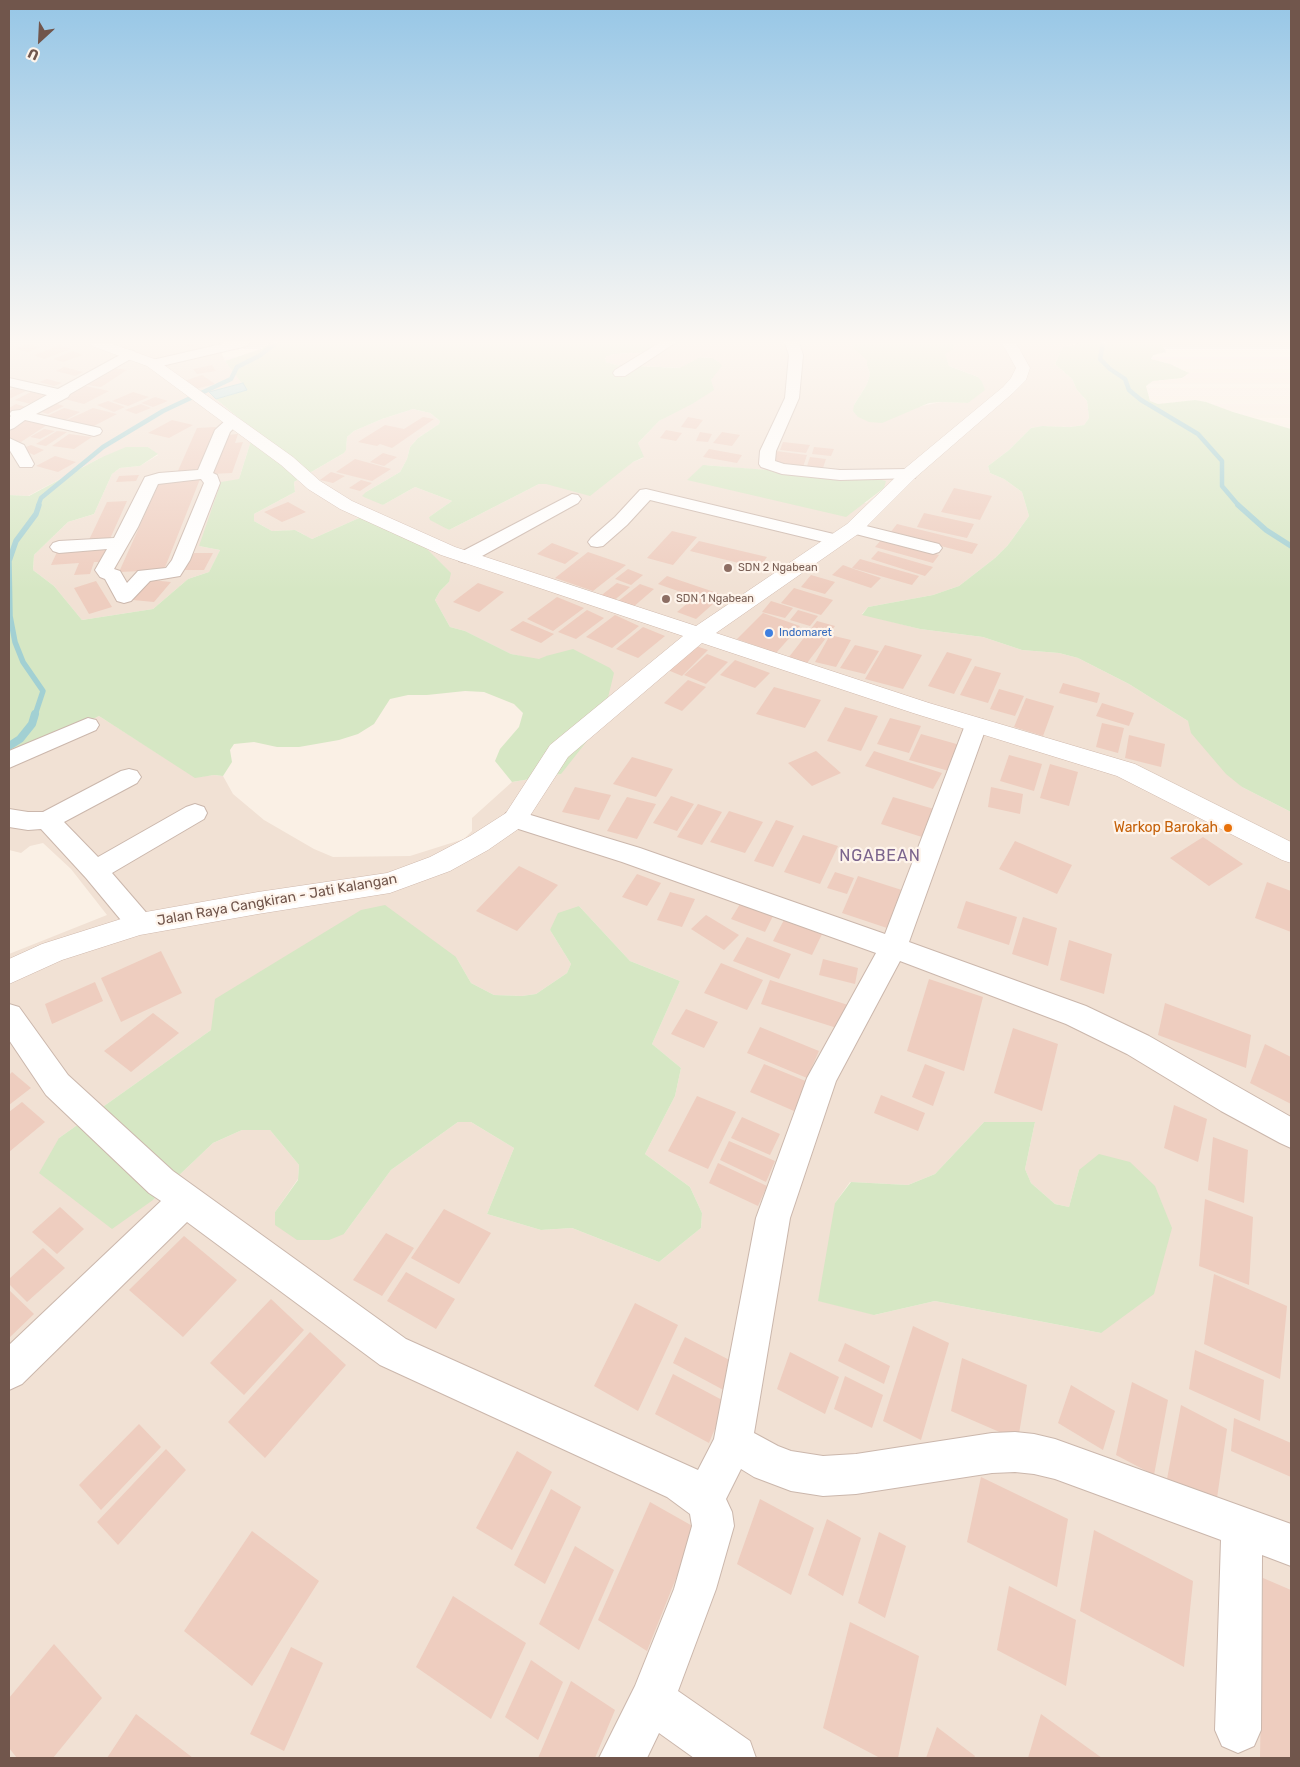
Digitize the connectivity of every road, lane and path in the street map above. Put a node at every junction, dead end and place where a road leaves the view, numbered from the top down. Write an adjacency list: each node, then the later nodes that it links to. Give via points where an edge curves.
1 (66, 425): 6 (street)
2 (228, 425): 9 (street, via 223,430)
3 (237, 425): 17 (street, via 314,485 346,505)
4 (780, 425): 10 (street, via 768,451 767,464 782,469 840,475)
5 (965, 425): 10 (street, Jalan Raya Cangkiran - Jati Kalangan)
6 (94, 432)
7 (9, 443): 8 (street, via 18,448)
8 (26, 464)
9 (204, 474): 14 (street, via 151,481); 14 (street, via 212,479 212,483 181,560 173,572 160,575 106,573 104,570)
10 (909, 474): 12 (street, Jalan Raya Cangkiran - Jati Kalangan)
11 (572, 499): 17 (street)
12 (845, 534): 13 (street, via 646,494); 16 (street); 18 (street, Jalan Raya Cangkiran - Jati Kalangan)
13 (596, 542)
14 (120, 543): 15 (street)
15 (59, 547)
16 (933, 548)
17 (466, 557): 18 (street)
18 (698, 635): 20 (street); 25 (street, Jalan Raya Cangkiran - Jati Kalangan, via 559,751)
19 (88, 725): 21 (street)
20 (976, 725): 27 (street, via 1126,770); 30 (street)
21 (9, 760)
22 (129, 777): 26 (street)
23 (195, 813): 28 (street)
24 (9, 818): 26 (street)
25 (514, 819): 29 (street, Jalan Raya Cangkiran - Jati Kalangan, via 440,864 390,883); 30 (street, via 632,854)
26 (47, 820): 28 (street)
27 (1291, 853)
28 (95, 871): 29 (street)
29 (140, 924): 31 (street, Jalan Raya Cangkiran - Jati Kalangan, via 52,952)
30 (893, 948): 33 (street, via 1076,1015 1138,1045); 36 (street, via 822,1078 773,1218)
31 (9, 972)
32 (9, 1016): 34 (street, via 57,1085 161,1182)
33 (1291, 1133)
34 (186, 1200): 35 (street); 37 (street, via 394,1352 681,1483)
35 (9, 1371)
36 (733, 1443): 37 (street); 38 (street, via 784,1469 823,1476 992,1453 1034,1454)
37 (704, 1500): 40 (street, via 712,1526 695,1589)
38 (1242, 1528): 39 (street); 41 (street)
39 (1291, 1545)
40 (652, 1700): 42 (street); 43 (street)
41 (1238, 1730)
42 (622, 1758)
43 (733, 1758)

